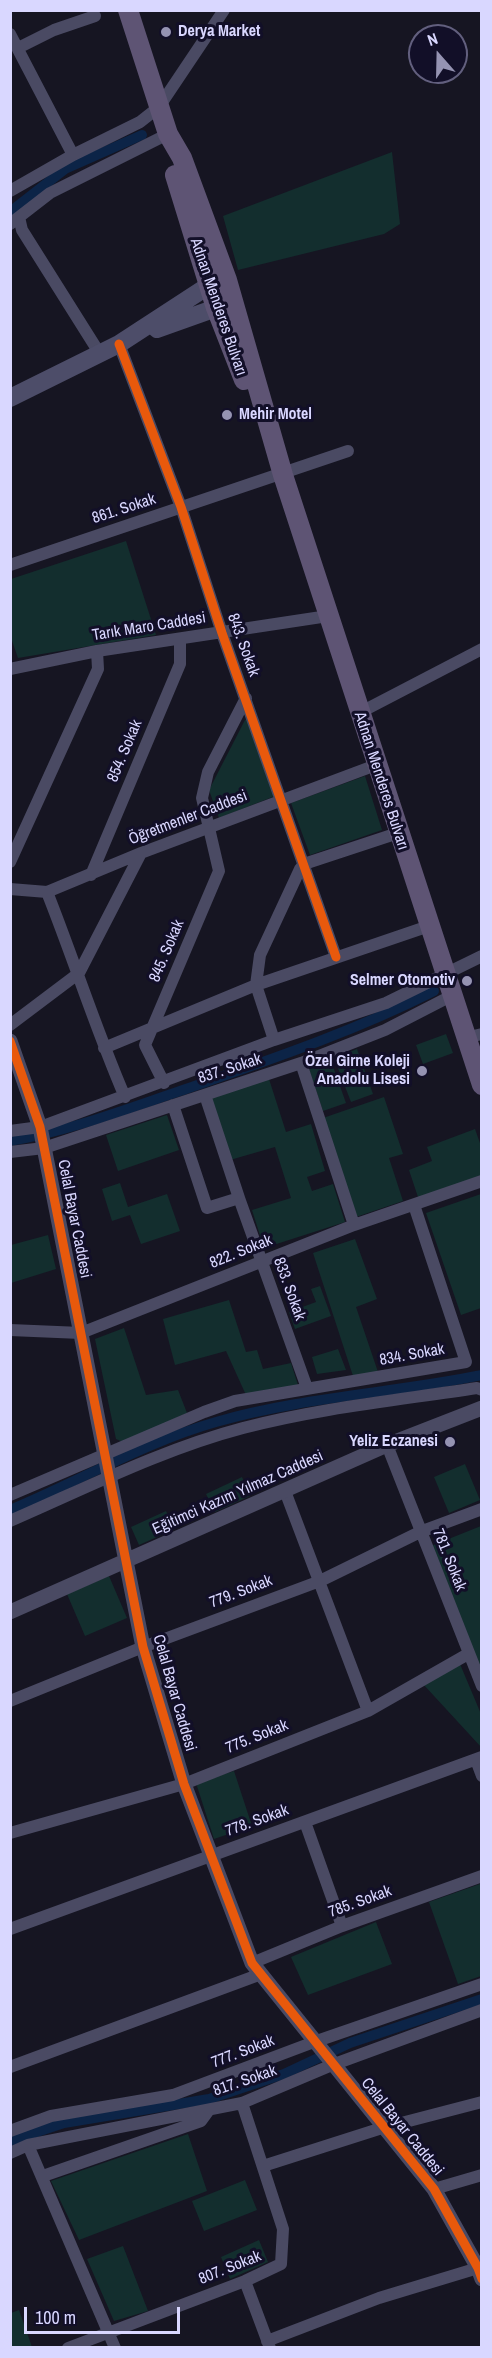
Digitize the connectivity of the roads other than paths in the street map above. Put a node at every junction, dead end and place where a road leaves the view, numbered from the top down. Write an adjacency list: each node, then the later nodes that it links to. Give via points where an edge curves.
1 (128, 10): 6 (main road, Adnan Menderes Bulvarı)
2 (224, 10): 6 (street)
3 (95, 16): 5 (street)
4 (10, 34): 5 (street)
5 (18, 48): 8 (street)
6 (159, 107): 7 (main road, Adnan Menderes Bulvarı); 8 (street, via 141,122)
7 (168, 134): 10 (street, via 50,193); 11 (main road, Adnan Menderes Bulvarı, via 171,162); 12 (main road, Adnan Menderes Bulvarı, via 182,158)
8 (73, 155): 9 (street)
9 (10, 191)
10 (15, 220): 18 (street)
11 (199, 255): 13 (main road, Adnan Menderes Bulvarı); 15 (main road)
12 (227, 280): 13 (main road); 14 (main road, Adnan Menderes Bulvarı)
13 (208, 286): 14 (main road, Adnan Menderes Bulvarı); 15 (main road)
14 (225, 305): 15 (main road); 16 (main road, Adnan Menderes Bulvarı); 21 (main road, Adnan Menderes Bulvarı)
15 (185, 311): 16 (main road, via 213,326); 17 (main road)
16 (229, 343): 21 (main road, Adnan Menderes Bulvarı)
17 (119, 344): 18 (main road); 22 (street, 843. Sokak)
18 (100, 354): 19 (main road)
19 (10, 398)
20 (348, 451): 21 (street, 861. Sokak)
21 (283, 475): 22 (street, 861. Sokak); 24 (main road, Adnan Menderes Bulvarı)
22 (181, 507): 23 (street, 861. Sokak); 25 (street, 843. Sokak)
23 (10, 565)
24 (328, 616): 25 (street, Tarık Maro Caddesi); 31 (main road, Adnan Menderes Bulvarı)
25 (222, 633): 26 (street, Tarık Maro Caddesi); 30 (street, 843. Sokak)
26 (180, 639): 28 (street, Tarık Maro Caddesi); 39 (street, 854. Sokak, via 180,664)
27 (482, 650): 31 (street)
28 (97, 651): 29 (street, Tarık Maro Caddesi); 37 (street, via 98,669)
29 (11, 669)
30 (246, 698): 33 (street, 843. Sokak); 34 (street, 845. Sokak, via 208,772 202,798)
31 (358, 713): 32 (main road, Adnan Menderes Bulvarı)
32 (375, 765): 33 (street, Öğretmenler Caddesi); 35 (main road, Adnan Menderes Bulvarı)
33 (282, 799): 34 (street, Öğretmenler Caddesi); 38 (street, 843. Sokak)
34 (208, 830): 36 (street, Öğretmenler Caddesi); 50 (street, 845. Sokak, via 219,871)
35 (398, 833): 38 (street); 42 (main road, Adnan Menderes Bulvarı)
36 (141, 853): 39 (street, Öğretmenler Caddesi); 45 (street)
37 (10, 862)
38 (304, 864): 44 (street, 843. Sokak); 47 (street, via 260,955)
39 (91, 875): 41 (street, Öğretmenler Caddesi)
40 (10, 888): 41 (street, Öğretmenler Caddesi)
41 (47, 892): 45 (street)
42 (429, 926): 44 (street); 46 (main road, Adnan Menderes Bulvarı)
43 (482, 956): 46 (street, 837. Sokak)
44 (336, 957): 47 (street)
45 (79, 973): 49 (street); 54 (street)
46 (445, 974): 48 (main road, Adnan Menderes Bulvarı); 53 (street, 837. Sokak, via 386,1003)
47 (256, 985): 50 (street); 53 (street)
48 (451, 996): 51 (main road, Adnan Menderes Bulvarı); 55 (street, 837. Sokak, via 385,1030)
49 (10, 1025)
50 (151, 1028): 54 (street); 56 (street, 845. Sokak, via 146,1045)
51 (473, 1036): 57 (main road, Adnan Menderes Bulvarı)
52 (10, 1041): 61 (street, Celal Bayar Caddesi)
53 (274, 1041): 56 (street, 837. Sokak)
54 (104, 1048): 59 (street)
55 (301, 1063): 58 (street, 837. Sokak); 68 (street)
56 (164, 1083): 59 (street, 837. Sokak)
57 (482, 1085)
58 (205, 1095): 60 (street, 837. Sokak); 66 (street, 833. Sokak)
59 (125, 1097): 61 (street, 837. Sokak)
60 (173, 1105): 63 (street, 837. Sokak); 66 (street, via 207,1208)
61 (40, 1127): 62 (street, 837. Sokak); 63 (street, Celal Bayar Caddesi)
62 (10, 1131)
63 (44, 1148): 64 (street, 837. Sokak); 71 (street, Celal Bayar Caddesi)
64 (10, 1152)
65 (482, 1181): 67 (street, 822. Sokak)
66 (239, 1198): 69 (street, 833. Sokak)
67 (414, 1204): 68 (street, 822. Sokak); 72 (street, 834. Sokak, via 466,1362)
68 (354, 1225): 69 (street, 822. Sokak)
69 (262, 1262): 71 (street, 822. Sokak); 72 (street, 833. Sokak)
70 (10, 1330): 71 (street, 822. Sokak)
71 (81, 1333): 76 (street, Celal Bayar Caddesi)
72 (307, 1388): 76 (street, via 236,1401)
73 (482, 1390): 77 (street, via 296,1415 241,1429)
74 (482, 1408): 75 (street, Eğitimci Kazım Yılmaz Caddesi)
75 (387, 1445): 78 (street, Eğitimci Kazım Yılmaz Caddesi); 82 (street, 781. Sokak)
76 (105, 1454): 77 (street, Celal Bayar Caddesi); 79 (street)
77 (110, 1479): 81 (street); 83 (street, Celal Bayar Caddesi)
78 (285, 1491): 83 (street, Eğitimci Kazım Yılmaz Caddesi); 84 (street)
79 (10, 1495)
80 (482, 1509): 82 (street, 779. Sokak)
81 (10, 1521)
82 (420, 1532): 84 (street, 779. Sokak); 87 (street, 781. Sokak)
83 (128, 1562): 85 (street, Eğitimci Kazım Yılmaz Caddesi); 86 (street, Celal Bayar Caddesi)
84 (320, 1581): 86 (street, 779. Sokak); 90 (street)
85 (10, 1612)
86 (143, 1647): 89 (street, 779. Sokak); 93 (street, Celal Bayar Caddesi)
87 (468, 1654): 88 (street, 781. Sokak); 90 (street, 775. Sokak)
88 (482, 1686)
89 (10, 1701)
90 (368, 1711): 93 (street, 775. Sokak)
91 (479, 1758): 92 (street); 94 (street, 778. Sokak)
92 (482, 1776)
93 (184, 1784): 95 (street, 775. Sokak); 96 (street, Celal Bayar Caddesi)
94 (305, 1822): 96 (street, 778. Sokak); 98 (street)
95 (10, 1833)
96 (212, 1855): 99 (street, 778. Sokak); 100 (street, Celal Bayar Caddesi)
97 (482, 1876): 98 (street, 785. Sokak)
98 (342, 1926): 100 (street, 785. Sokak)
99 (10, 1929)
100 (257, 1968): 103 (street, Celal Bayar Caddesi); 105 (street, 785. Sokak)
101 (482, 1984): 103 (street, 777. Sokak)
102 (482, 2010): 104 (street, 817. Sokak)
103 (314, 2042): 104 (street, Celal Bayar Caddesi); 106 (street, 777. Sokak)
104 (332, 2066): 108 (street, 817. Sokak); 111 (street, Celal Bayar Caddesi)
105 (10, 2067)
106 (174, 2095): 110 (street); 112 (street, 777. Sokak, via 51,2116)
107 (482, 2102): 111 (street)
108 (242, 2103): 109 (street, 817. Sokak); 115 (street, 807. Sokak)
109 (209, 2110): 110 (street, 817. Sokak); 117 (street, via 201,2121)
110 (179, 2117): 113 (street, 817. Sokak)
111 (382, 2128): 115 (street); 118 (street, Celal Bayar Caddesi)
112 (10, 2131)
113 (28, 2145): 114 (street, 817. Sokak); 117 (street)
114 (10, 2152)
115 (263, 2166): 120 (street, 807. Sokak, via 283,2229 281,2264)
116 (482, 2175): 118 (street)
117 (43, 2176): 121 (street)
118 (434, 2190): 119 (street, Celal Bayar Caddesi)
119 (480, 2273): 122 (street, via 378,2298)
120 (245, 2281): 121 (street, 807. Sokak); 122 (street)
121 (110, 2332): 123 (street, 807. Sokak); 124 (street)
122 (268, 2344)
123 (68, 2348)
124 (115, 2348)

